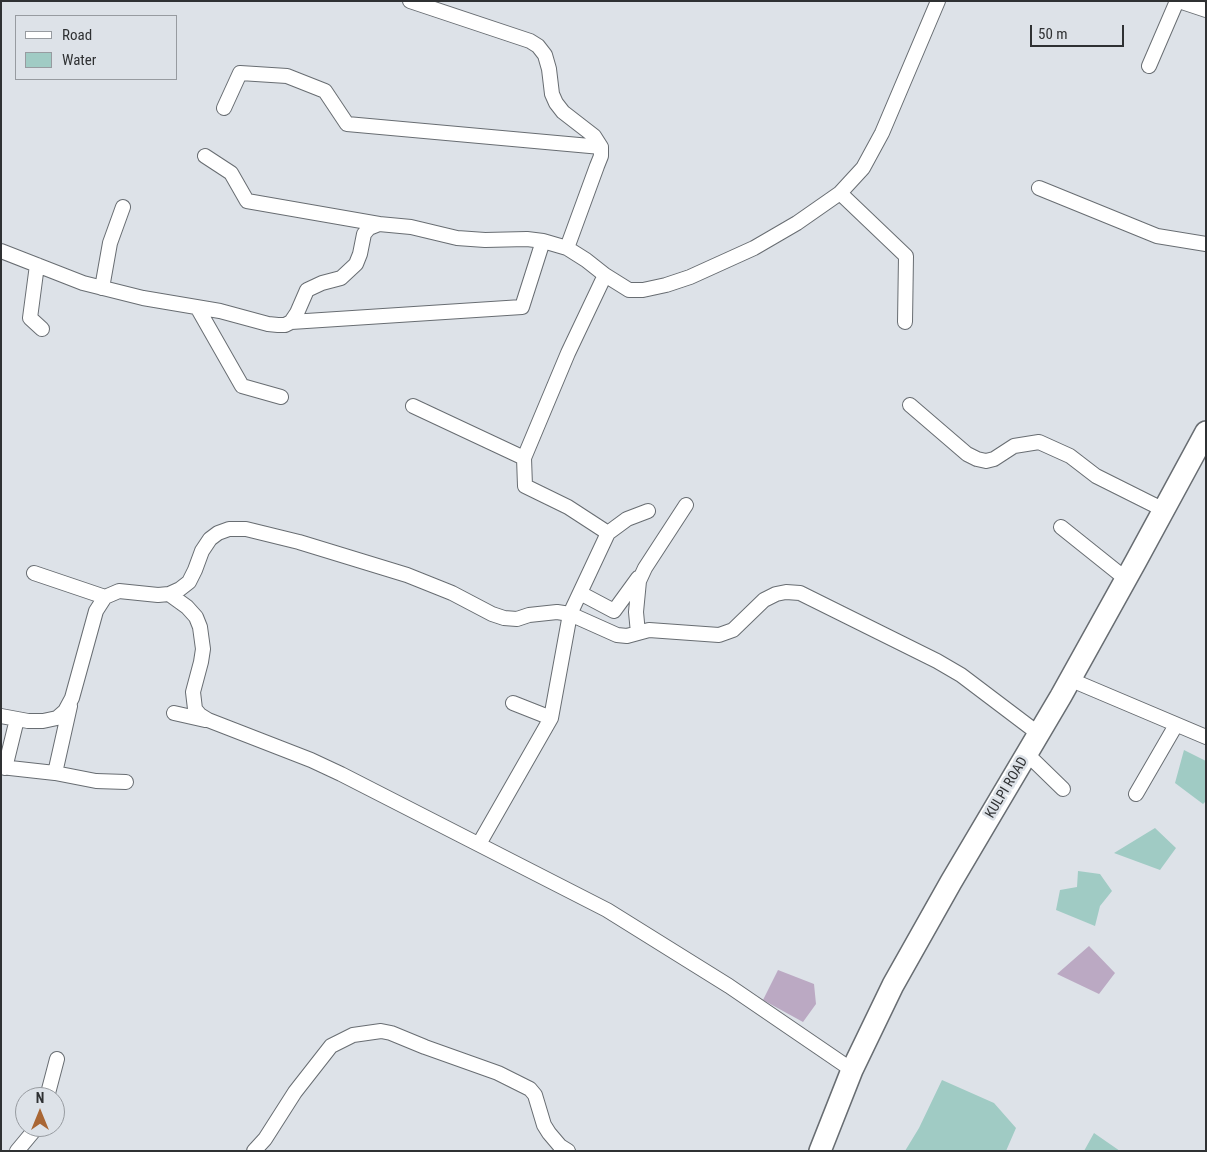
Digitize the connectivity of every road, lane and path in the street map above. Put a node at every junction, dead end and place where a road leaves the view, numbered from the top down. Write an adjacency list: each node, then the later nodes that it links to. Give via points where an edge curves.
1 (410, 1): 7 (street, via 538,46 548,62 556,103 594,136)
2 (938, 1): 10 (street, via 882,133 863,168)
3 (1178, 1): 4 (street); 5 (street)
4 (1206, 10)
5 (1149, 66)
6 (224, 108): 7 (street, via 240,73 287,76 325,91 347,124)
7 (601, 147): 15 (street, via 601,156)
8 (205, 156): 12 (street, via 231,173 247,201)
9 (1039, 188): 14 (street, via 1157,236)
10 (840, 193): 18 (street, via 754,248 666,286 629,290); 22 (street, via 906,256)
11 (123, 207): 19 (street, via 110,243)
12 (379, 224): 13 (street, via 411,227 457,238); 21 (street, via 364,234 356,264 341,278 307,290)
13 (543, 241): 15 (street); 21 (street, via 522,307)
14 (1206, 244)
15 (567, 248): 18 (street)
16 (1, 251): 17 (street)
17 (37, 265): 19 (street); 23 (street, via 30,318)
18 (605, 275): 28 (street)
19 (102, 288): 20 (street)
20 (197, 306): 21 (street, via 268,324); 24 (street, via 242,386)
21 (291, 322)
22 (905, 322)
23 (42, 329)
24 (281, 397)
25 (910, 405): 30 (street, via 977,459 994,459 1014,446 1039,442 1070,456 1096,476)
26 (413, 406): 28 (street)
27 (1206, 432): 30 (main road, KULPI ROAD)
28 (524, 458): 33 (street, via 525,486)
29 (686, 505): 34 (street)
30 (1164, 510): 36 (main road, KULPI ROAD)
31 (648, 511): 33 (street)
32 (1061, 527): 36 (street)
33 (608, 532): 37 (street)
34 (645, 568): 37 (street, via 614,611); 41 (street, via 636,597)
35 (34, 573): 39 (street)
36 (1126, 579): 42 (main road, KULPI ROAD)
37 (580, 592): 40 (street)
38 (169, 594): 39 (street, via 119,591); 40 (street, via 189,582 202,551 218,532 246,529 407,575 504,618 557,612); 49 (street, via 187,607 200,627 203,650 193,701 195,709)
39 (106, 597): 43 (street, via 96,611)
40 (570, 614): 41 (street, via 616,635); 47 (street)
41 (638, 633): 51 (street, via 662,630 720,634 732,630 764,600 786,592 800,593 962,675)
42 (1069, 680): 50 (street); 51 (main road, KULPI ROAD)
43 (72, 698): 48 (street, via 57,718 43,722); 55 (street)
44 (513, 703): 47 (street)
45 (174, 713): 49 (street)
46 (1, 716): 48 (street)
47 (551, 718): 59 (street)
48 (17, 719): 54 (street)
49 (208, 720): 59 (street, via 311,760)
50 (1176, 725): 52 (street); 58 (street)
51 (1039, 734): 53 (main road, KULPI ROAD)
52 (1206, 737)
53 (1027, 754): 57 (street); 61 (main road, KULPI ROAD, via 913,947)
54 (3, 768): 55 (street)
55 (55, 773): 56 (street, via 96,781)
56 (126, 782)
57 (1063, 789)
58 (1136, 794)
59 (479, 844): 61 (street, via 607,910 730,986)
60 (57, 1059): 62 (street)
61 (852, 1070): 67 (main road, KULPI ROAD)
62 (50, 1087)
63 (29, 1137): 64 (street)
64 (17, 1151)
65 (254, 1151): 66 (street, via 332,1046 352,1035 381,1031 498,1073 530,1089 549,1134)
66 (568, 1151)
67 (820, 1151)

